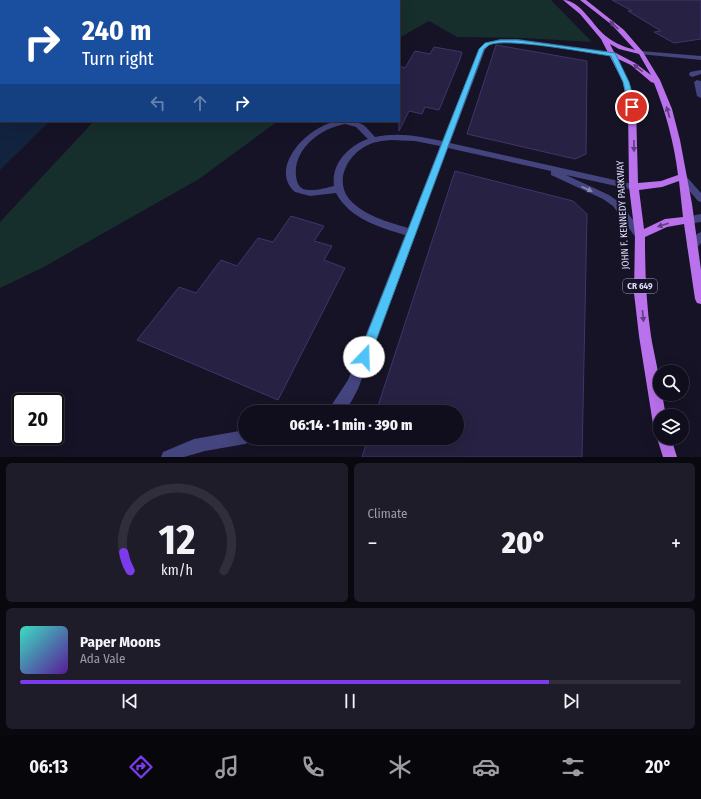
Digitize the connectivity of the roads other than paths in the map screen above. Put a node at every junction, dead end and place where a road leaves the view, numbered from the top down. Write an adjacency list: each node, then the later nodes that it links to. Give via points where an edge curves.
1 (566, 0): 3 (main road, JOHN F. KENNEDY PARKWAY / CR 649, via 582,13)
2 (583, 0): 4 (main road, one-way to 2, via 603,14)
3 (604, 38): 4 (main road, via 621,48); 5 (main road, JOHN F. KENNEDY PARKWAY / CR 649)
4 (641, 53): 6 (street); 10 (main road)
5 (613, 54): 10 (main road, one-way to 5, via 633,64); 13 (street, via 518,41 487,44 482,49); 16 (main road, JOHN F. KENNEDY PARKWAY / CR 649, one-way to 16, via 626,82 632,107)
6 (701, 58)
7 (701, 72): 8 (street, via 694,72)
8 (692, 75)
9 (701, 82): 11 (street, via 697,82)
10 (659, 86): 15 (main road, one-way to 10, via 675,136)
11 (701, 96)
12 (374, 140): 13 (street, via 400,136); 17 (street, via 358,147 341,165); 17 (street, via 356,124 338,123 310,136 295,154 290,176 297,189 312,192)
13 (446, 145): 14 (street); 21 (street)
14 (540, 166): 16 (street); 22 (street, one-way to 22, via 606,197 616,204)
15 (682, 177): 16 (main road, via 662,184); 18 (street); 20 (main road)
16 (634, 187): 22 (main road, JOHN F. KENNEDY PARKWAY / CR 649)
17 (338, 189): 21 (street, via 359,213)
18 (701, 199)
19 (701, 218): 20 (street)
20 (688, 220): 22 (main road, one-way to 22, via 665,223); 24 (main road)
21 (412, 233): 26 (street, via 354,384)
22 (640, 235): 27 (main road, JOHN F. KENNEDY PARKWAY / CR 649, one-way to 27, via 642,307)
23 (701, 236): 24 (street)
24 (692, 246): 25 (main road)
25 (701, 299)
26 (340, 405)
27 (657, 409)
28 (238, 438): 30 (street, via 203,445)
29 (666, 445): 31 (main road)
30 (168, 457)
31 (670, 457)

